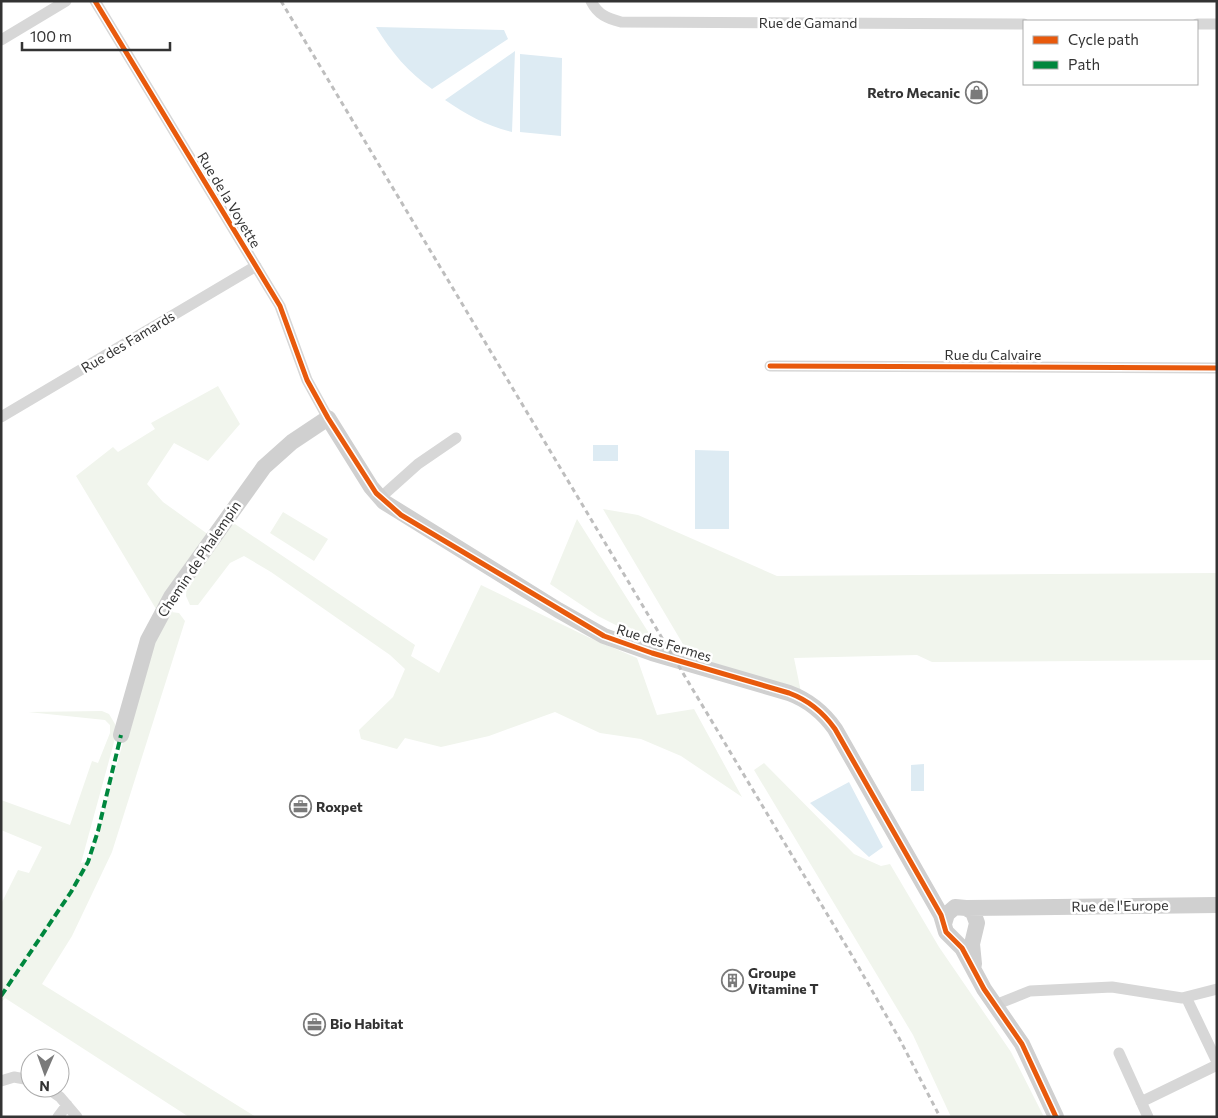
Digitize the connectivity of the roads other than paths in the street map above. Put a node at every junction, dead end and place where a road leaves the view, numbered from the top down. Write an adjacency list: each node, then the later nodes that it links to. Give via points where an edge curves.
1 (66, 1): 7 (street)
2 (95, 1): 8 (street, Rue de la Voyette)
3 (593, 6): 4 (street, Rue de Gamand, via 603,17 633,22)
4 (1023, 24)
5 (1198, 24): 6 (street)
6 (1217, 24)
7 (1, 40)
8 (256, 266): 11 (street, Rue des Famards); 12 (street, Rue de la Voyette, via 284,314 307,380)
9 (770, 366): 10 (street, Rue du Calvaire)
10 (1217, 368)
11 (1, 417)
12 (328, 418): 14 (street, Rue des Fermes); 15 (street, Chemin de Phalempin, via 292,442 264,468 170,596 148,640)
13 (456, 438): 14 (street, via 418,464)
14 (380, 498): 16 (street, Rue des Fermes, via 402,515 604,636 789,693 815,707 835,729)
15 (121, 735)
16 (924, 890): 18 (street, Rue des Fermes, via 943,904); 20 (street, Rue des Fermes)
17 (1217, 905): 19 (street, Rue de l'Europe)
18 (962, 907): 19 (street); 20 (street, via 948,912); 21 (street, via 976,917)
19 (1022, 907): 21 (street, via 991,915)
20 (948, 931): 21 (street, via 966,940); 22 (street, Rue des Fermes, via 962,948)
21 (976, 931): 22 (street, via 971,951)
22 (977, 976): 25 (street)
23 (1217, 989): 24 (street)
24 (1186, 997): 25 (street, via 1107,987 1030,991); 27 (street)
25 (995, 1006): 35 (street, via 1026,1051)
26 (1119, 1053): 31 (street)
27 (1217, 1064): 31 (street)
28 (20, 1078): 29 (street)
29 (1, 1081)
30 (59, 1098): 32 (street)
31 (1141, 1102): 36 (street)
32 (67, 1105): 33 (street); 34 (street)
33 (58, 1117)
34 (77, 1117)
35 (1056, 1117)
36 (1148, 1117)

